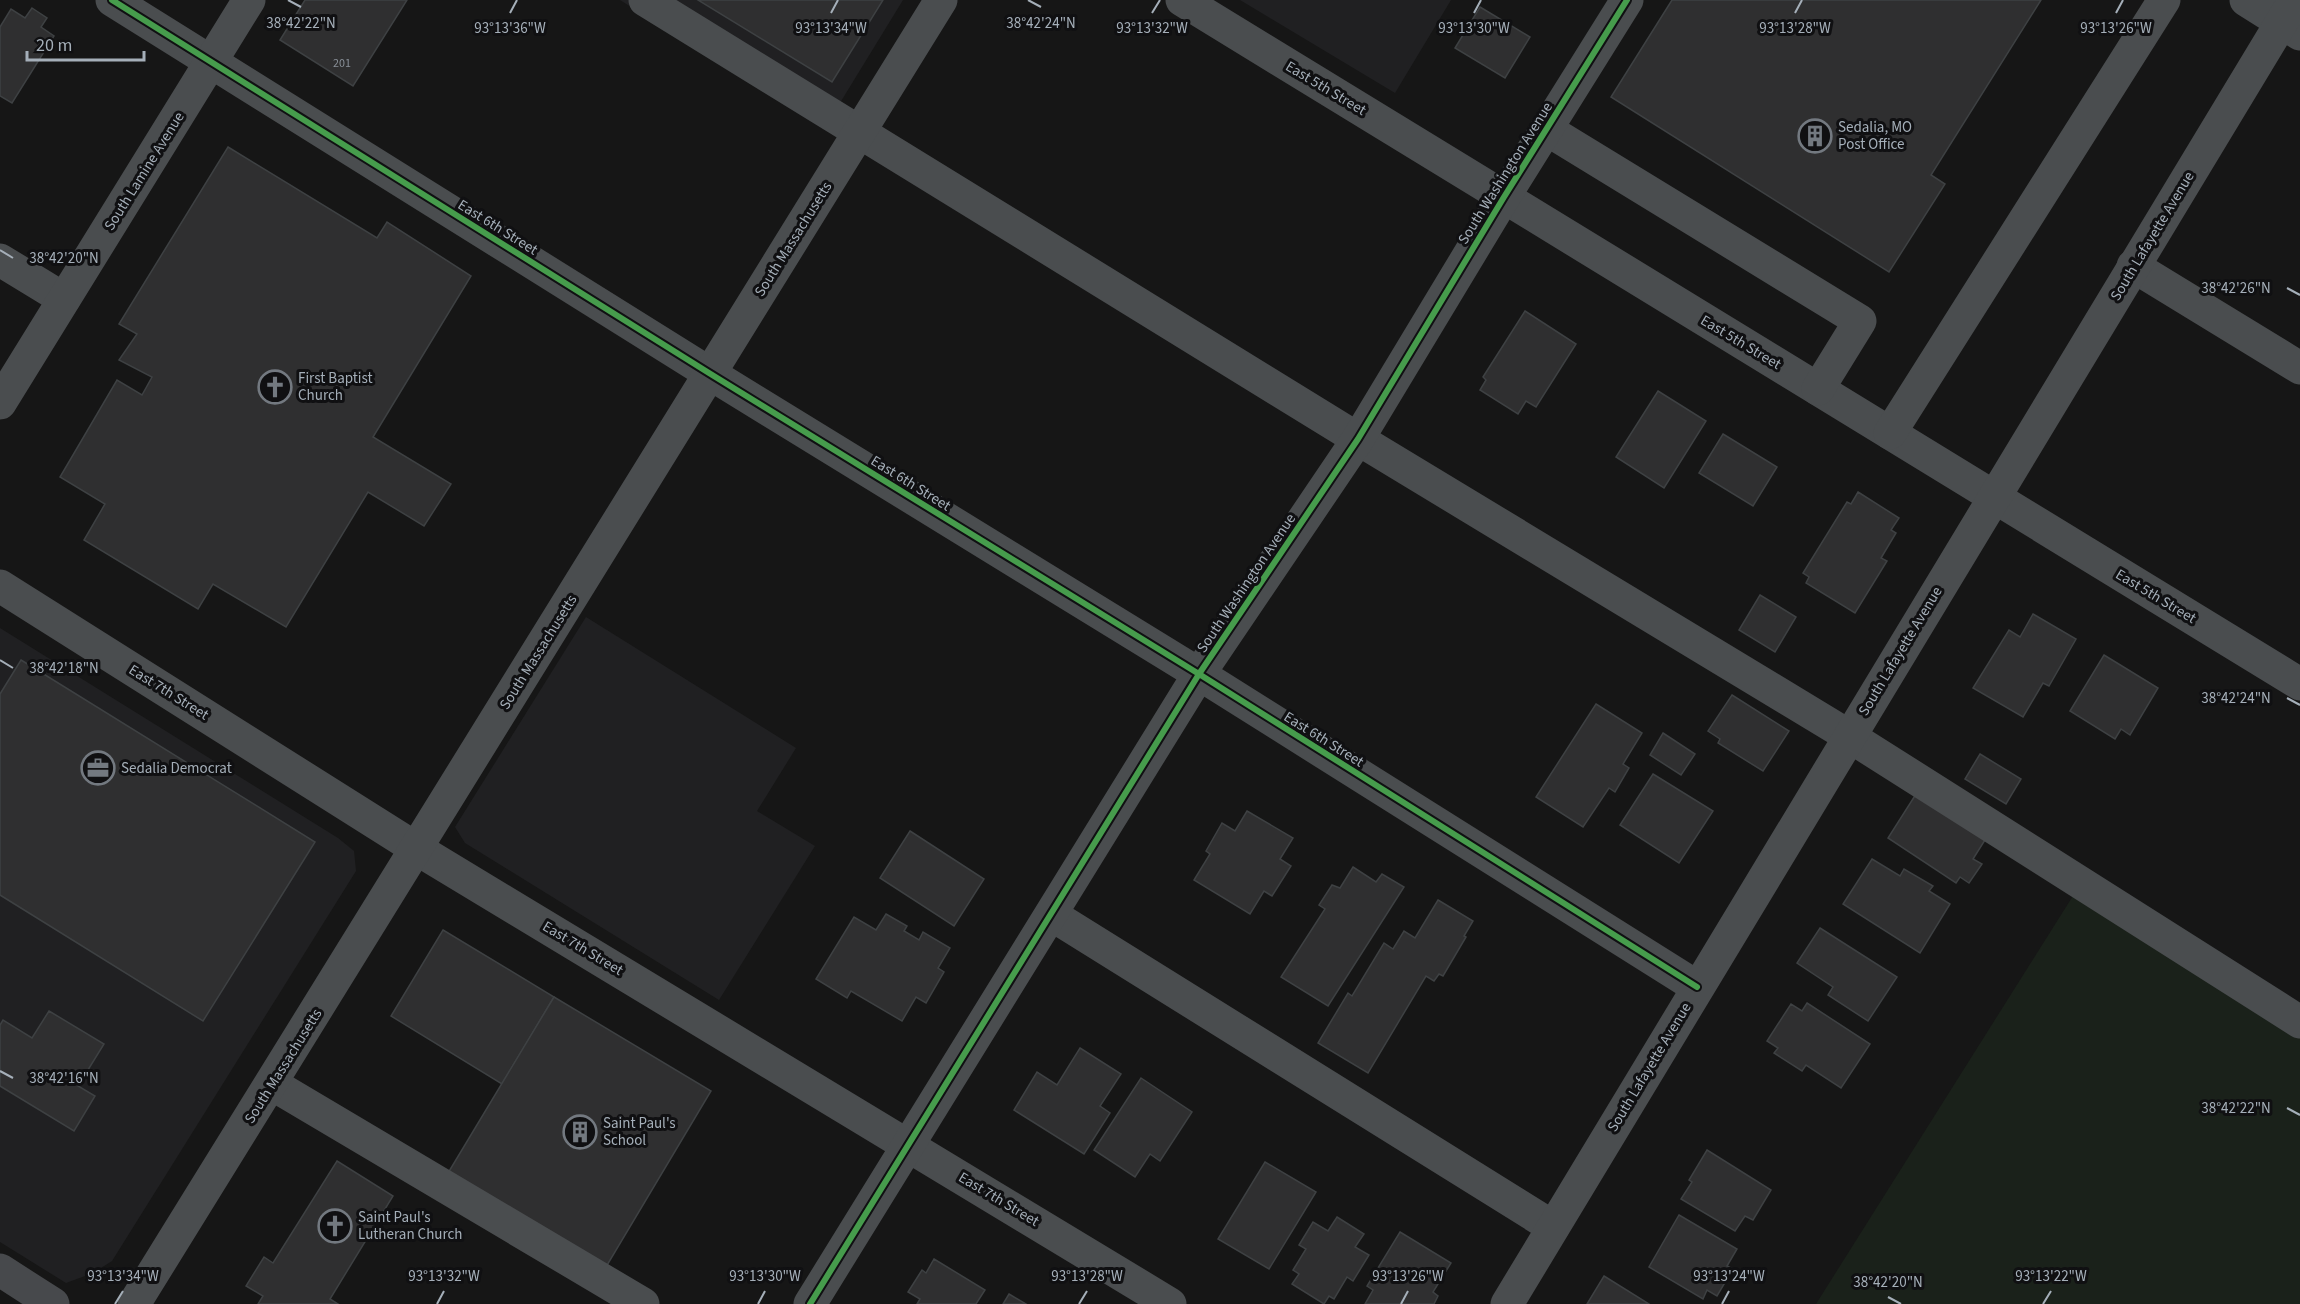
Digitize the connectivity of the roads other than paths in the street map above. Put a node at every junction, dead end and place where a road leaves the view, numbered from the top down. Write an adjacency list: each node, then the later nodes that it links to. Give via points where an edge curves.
1 (112, 0): 10 (street, East 6th Street)
2 (249, 0): 10 (street, South Lamine Avenue)
3 (645, 0): 12 (street)
4 (941, 0): 12 (street, South Massachusetts)
5 (1182, 0): 13 (street, East 5th Street)
6 (1627, 0): 11 (street, South Washington Avenue)
7 (2164, 0): 21 (street)
8 (2246, 0): 9 (street)
9 (2292, 19): 15 (street, South Lafayette Avenue)
10 (211, 62): 16 (street, South Lamine Avenue); 18 (street, East 6th Street)
11 (1546, 129): 13 (street, South Washington Avenue); 19 (street, via 1860,321)
12 (858, 133): 18 (street, South Massachusetts); 22 (street)
13 (1503, 197): 19 (street, East 5th Street); 22 (street, South Washington Avenue)
14 (0, 260): 16 (street)
15 (2133, 266): 17 (street); 23 (street, South Lafayette Avenue)
16 (64, 300): 20 (street, South Lamine Avenue)
17 (2300, 368)
18 (710, 373): 25 (street, East 6th Street); 28 (street, South Massachusetts)
19 (1818, 389): 21 (street, East 5th Street)
20 (0, 403)
21 (1890, 433): 23 (street, East 5th Street)
22 (1358, 439): 25 (street, South Washington Avenue); 27 (street)
23 (1994, 497): 26 (street, East 5th Street); 27 (street, South Lafayette Avenue)
24 (0, 586): 28 (street, East 7th Street)
25 (1199, 674): 29 (street, South Washington Avenue); 30 (street, East 6th Street)
26 (2300, 684)
27 (1849, 736): 30 (street, South Lafayette Avenue); 31 (street)
28 (417, 849): 32 (street, South Massachusetts); 33 (street, East 7th Street)
29 (1052, 915): 33 (street, South Washington Avenue); 34 (street)
30 (1697, 987): 34 (street, South Lafayette Avenue)
31 (2300, 1022)
32 (272, 1084): 37 (street, South Massachusetts); 38 (street)
33 (910, 1145): 39 (street, South Washington Avenue); 40 (street, East 7th Street)
34 (1553, 1227): 41 (street, South Lafayette Avenue)
35 (0, 1270): 36 (highway)
36 (53, 1304)
37 (134, 1304)
38 (643, 1304)
39 (810, 1304)
40 (1170, 1304)
41 (1507, 1304)

